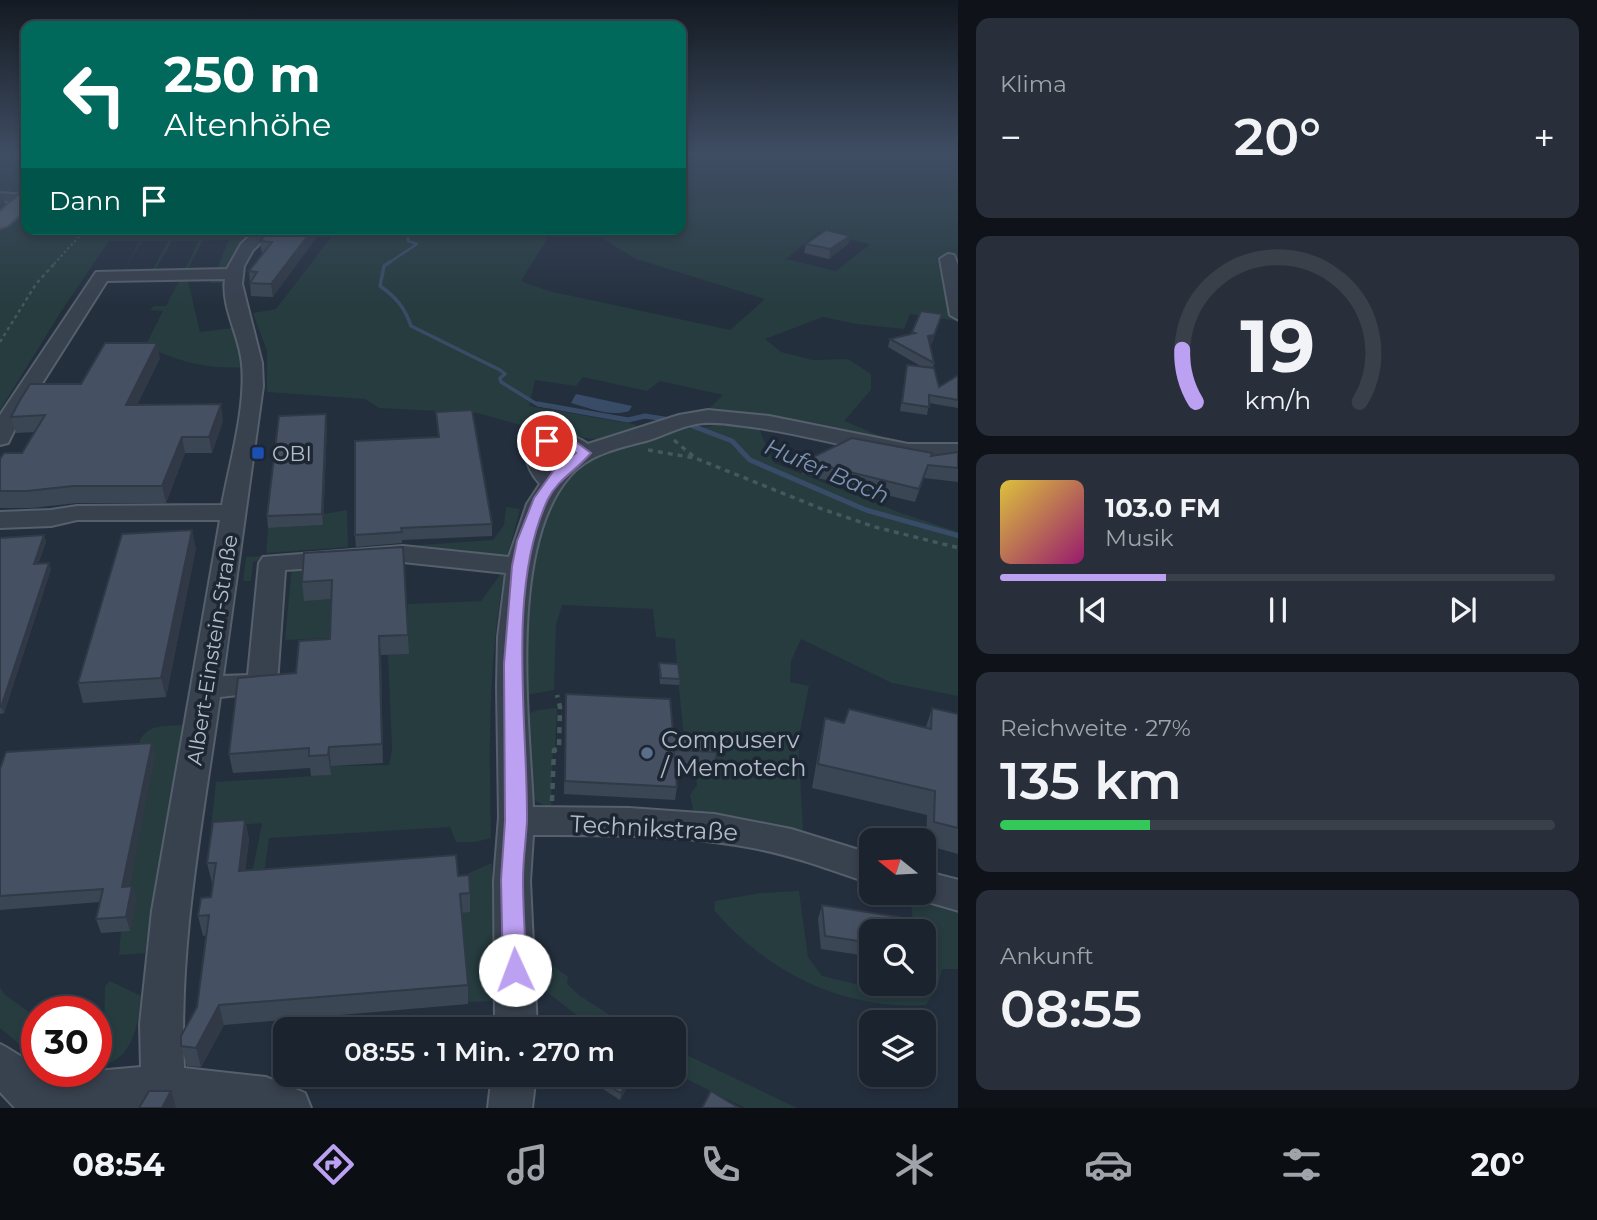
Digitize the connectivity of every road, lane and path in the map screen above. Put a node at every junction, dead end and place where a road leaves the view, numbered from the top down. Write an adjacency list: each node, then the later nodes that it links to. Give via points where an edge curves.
1 (21, 204): 2 (main road)
2 (0, 222)
3 (81, 235): 8 (path, via 36,284)
4 (261, 235): 6 (street, via 242,253)
5 (948, 260): 7 (street)
6 (233, 274): 10 (street, via 102,276); 15 (street, Albert-Einstein-Straße, via 234,299 251,345 254,368)
7 (958, 315)
8 (0, 342)
9 (662, 429): 11 (street); 12 (street, via 699,416 733,418 903,449); 13 (path)
10 (0, 438)
11 (611, 443): 13 (path); 19 (street, via 584,453 552,482 533,518)
12 (958, 451)
13 (695, 458): 18 (path, via 822,509)
14 (0, 512): 16 (street)
15 (234, 512): 16 (street); 20 (street, Albert-Einstein-Straße)
16 (77, 513): 17 (street)
17 (0, 520)
18 (958, 548)
19 (520, 566): 20 (street, via 403,554 272,563 262,684); 24 (street, via 513,664)
20 (206, 688): 31 (street, Albert-Einstein-Straße, via 166,954)
21 (557, 695): 22 (path)
22 (559, 749): 23 (path); 24 (path, via 554,750)
23 (569, 749)
24 (534, 822): 25 (street, Technikstraße, via 687,825 741,832); 28 (street, via 512,880)
25 (859, 865)
26 (936, 890): 27 (street)
27 (958, 896)
28 (516, 1017)
29 (67, 1087): 31 (street)
30 (512, 1087): 33 (street)
31 (163, 1097): 32 (street, via 266,1099)
32 (289, 1108)
33 (510, 1108)

